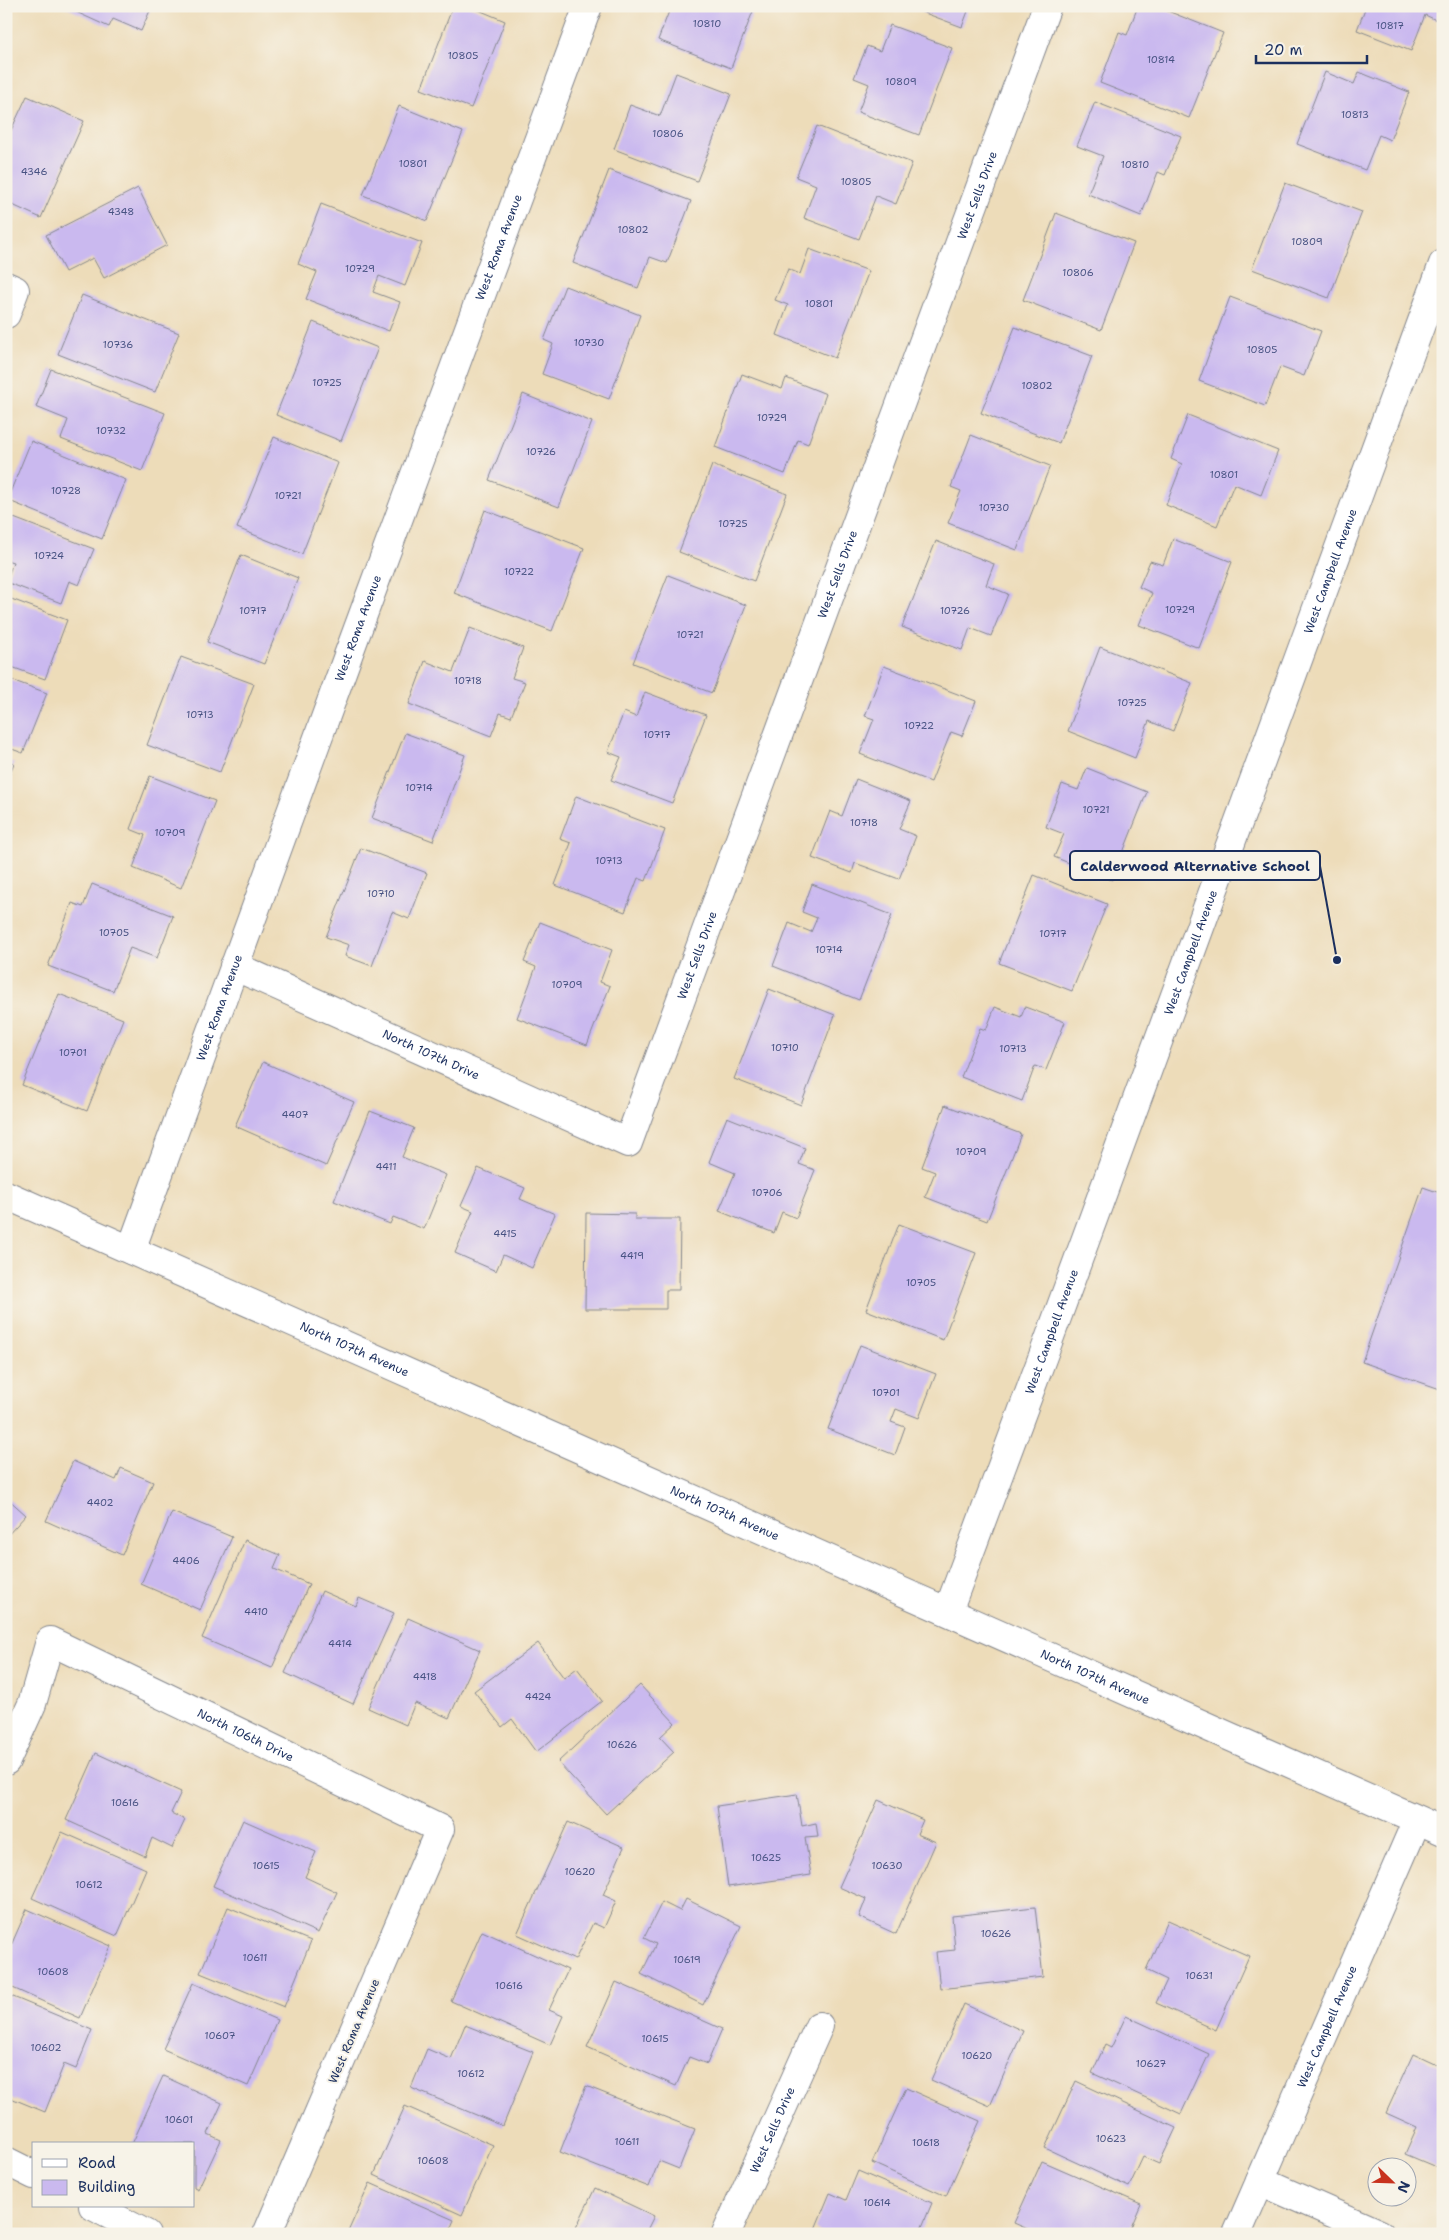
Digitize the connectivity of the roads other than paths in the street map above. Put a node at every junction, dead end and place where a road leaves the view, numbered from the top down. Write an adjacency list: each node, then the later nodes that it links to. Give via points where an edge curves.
1 (588, 6): 4 (street, West Roma Avenue)
2 (1047, 6): 5 (street, West Sells Drive)
3 (1443, 264): 8 (street, West Campbell Avenue)
4 (234, 966): 5 (street, North 107th Drive); 7 (street, West Roma Avenue)
5 (628, 1143)
6 (6, 1195): 7 (street, North 107th Avenue)
7 (131, 1250): 8 (street, North 107th Avenue)
8 (948, 1611): 10 (street, North 107th Avenue)
9 (6, 1761): 11 (street, North 106th Drive, via 32,1704 50,1641)
10 (1417, 1820): 12 (street, North 107th Avenue); 16 (street, West Campbell Avenue)
11 (440, 1829): 19 (street, West Roma Avenue)
12 (1443, 1831)
13 (819, 2026): 20 (street, West Sells Drive)
14 (6, 2161): 15 (street)
15 (32, 2174)
16 (1260, 2181): 21 (street, West Campbell Avenue); 22 (street)
17 (97, 2208): 18 (street)
18 (146, 2234)
19 (267, 2234)
20 (726, 2234)
21 (1237, 2234)
22 (1380, 2234)

